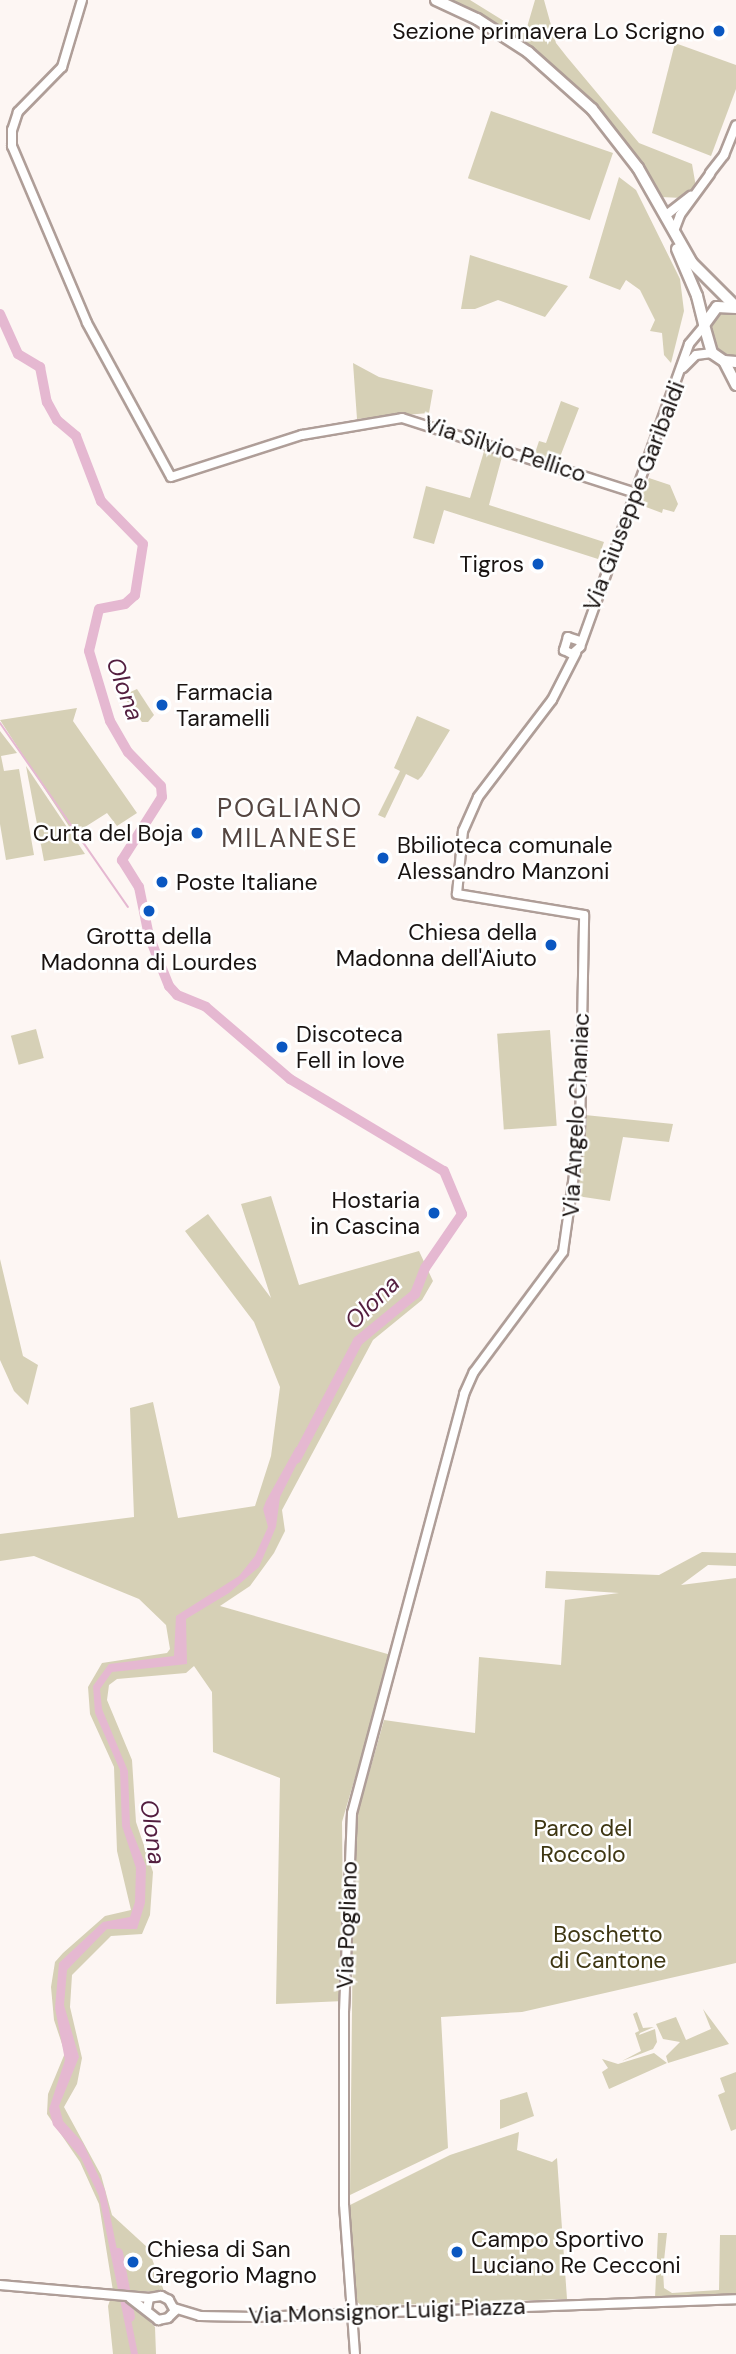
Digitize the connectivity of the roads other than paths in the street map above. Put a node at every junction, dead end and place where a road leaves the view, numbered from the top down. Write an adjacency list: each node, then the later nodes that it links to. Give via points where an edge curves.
1 (82, 0): 16 (street, Via Silvio Pellico, via 62,67 18,112 12,146 87,323 171,477 302,435 402,418)
2 (436, 0): 5 (main road, via 501,34 562,80 628,152)
3 (736, 125): 4 (street, via 724,155)
4 (700, 187): 6 (street); 8 (street, via 680,215)
5 (653, 194): 6 (street, via 666,201); 7 (main road)
6 (686, 199): 7 (street)
7 (665, 216): 8 (main road)
8 (674, 235): 9 (main road, via 699,272); 10 (main road)
9 (736, 308): 10 (main road, via 717,307)
10 (704, 326): 11 (main road); 14 (street, Via Giuseppe Garibaldi, via 689,344)
11 (712, 353): 12 (main road); 14 (street, Via Giuseppe Garibaldi, via 696,355)
12 (724, 361): 13 (main road); 15 (main road)
13 (736, 362)
14 (681, 370): 16 (street, Via Giuseppe Garibaldi)
15 (736, 385)
16 (635, 493): 17 (street, Via Giuseppe Garibaldi)
17 (577, 639): 18 (street, via 565,639); 19 (street, Via Giuseppe Garibaldi)
18 (565, 651): 19 (street); 20 (street, Via Giuseppe Garibaldi)
19 (576, 653): 20 (street, Via Giuseppe Garibaldi)
20 (566, 671): 21 (street, Via Giuseppe Garibaldi, via 552,700 465,818 457,894)
21 (584, 915): 22 (street, Via Angelo Chaniac, via 580,1132 566,1245 556,1267 470,1381)
22 (395, 1651): 29 (street, Via Pogliano, via 349,1830 344,2204)
23 (0, 2285): 24 (street)
24 (130, 2298): 25 (street); 28 (street)
25 (149, 2298): 27 (street, via 165,2297); 28 (street)
26 (736, 2299): 29 (street, Via Monsignor Luigi Piazza)
27 (174, 2308): 30 (street, Via Monsignor Luigi Piazza); 31 (street)
28 (147, 2309): 31 (street, via 158,2320)
29 (352, 2312): 30 (street, Via Monsignor Luigi Piazza); 32 (street, Via Pogliano)
30 (200, 2316): 31 (street, Via Monsignor Luigi Piazza)
31 (168, 2318)
32 (355, 2354)

